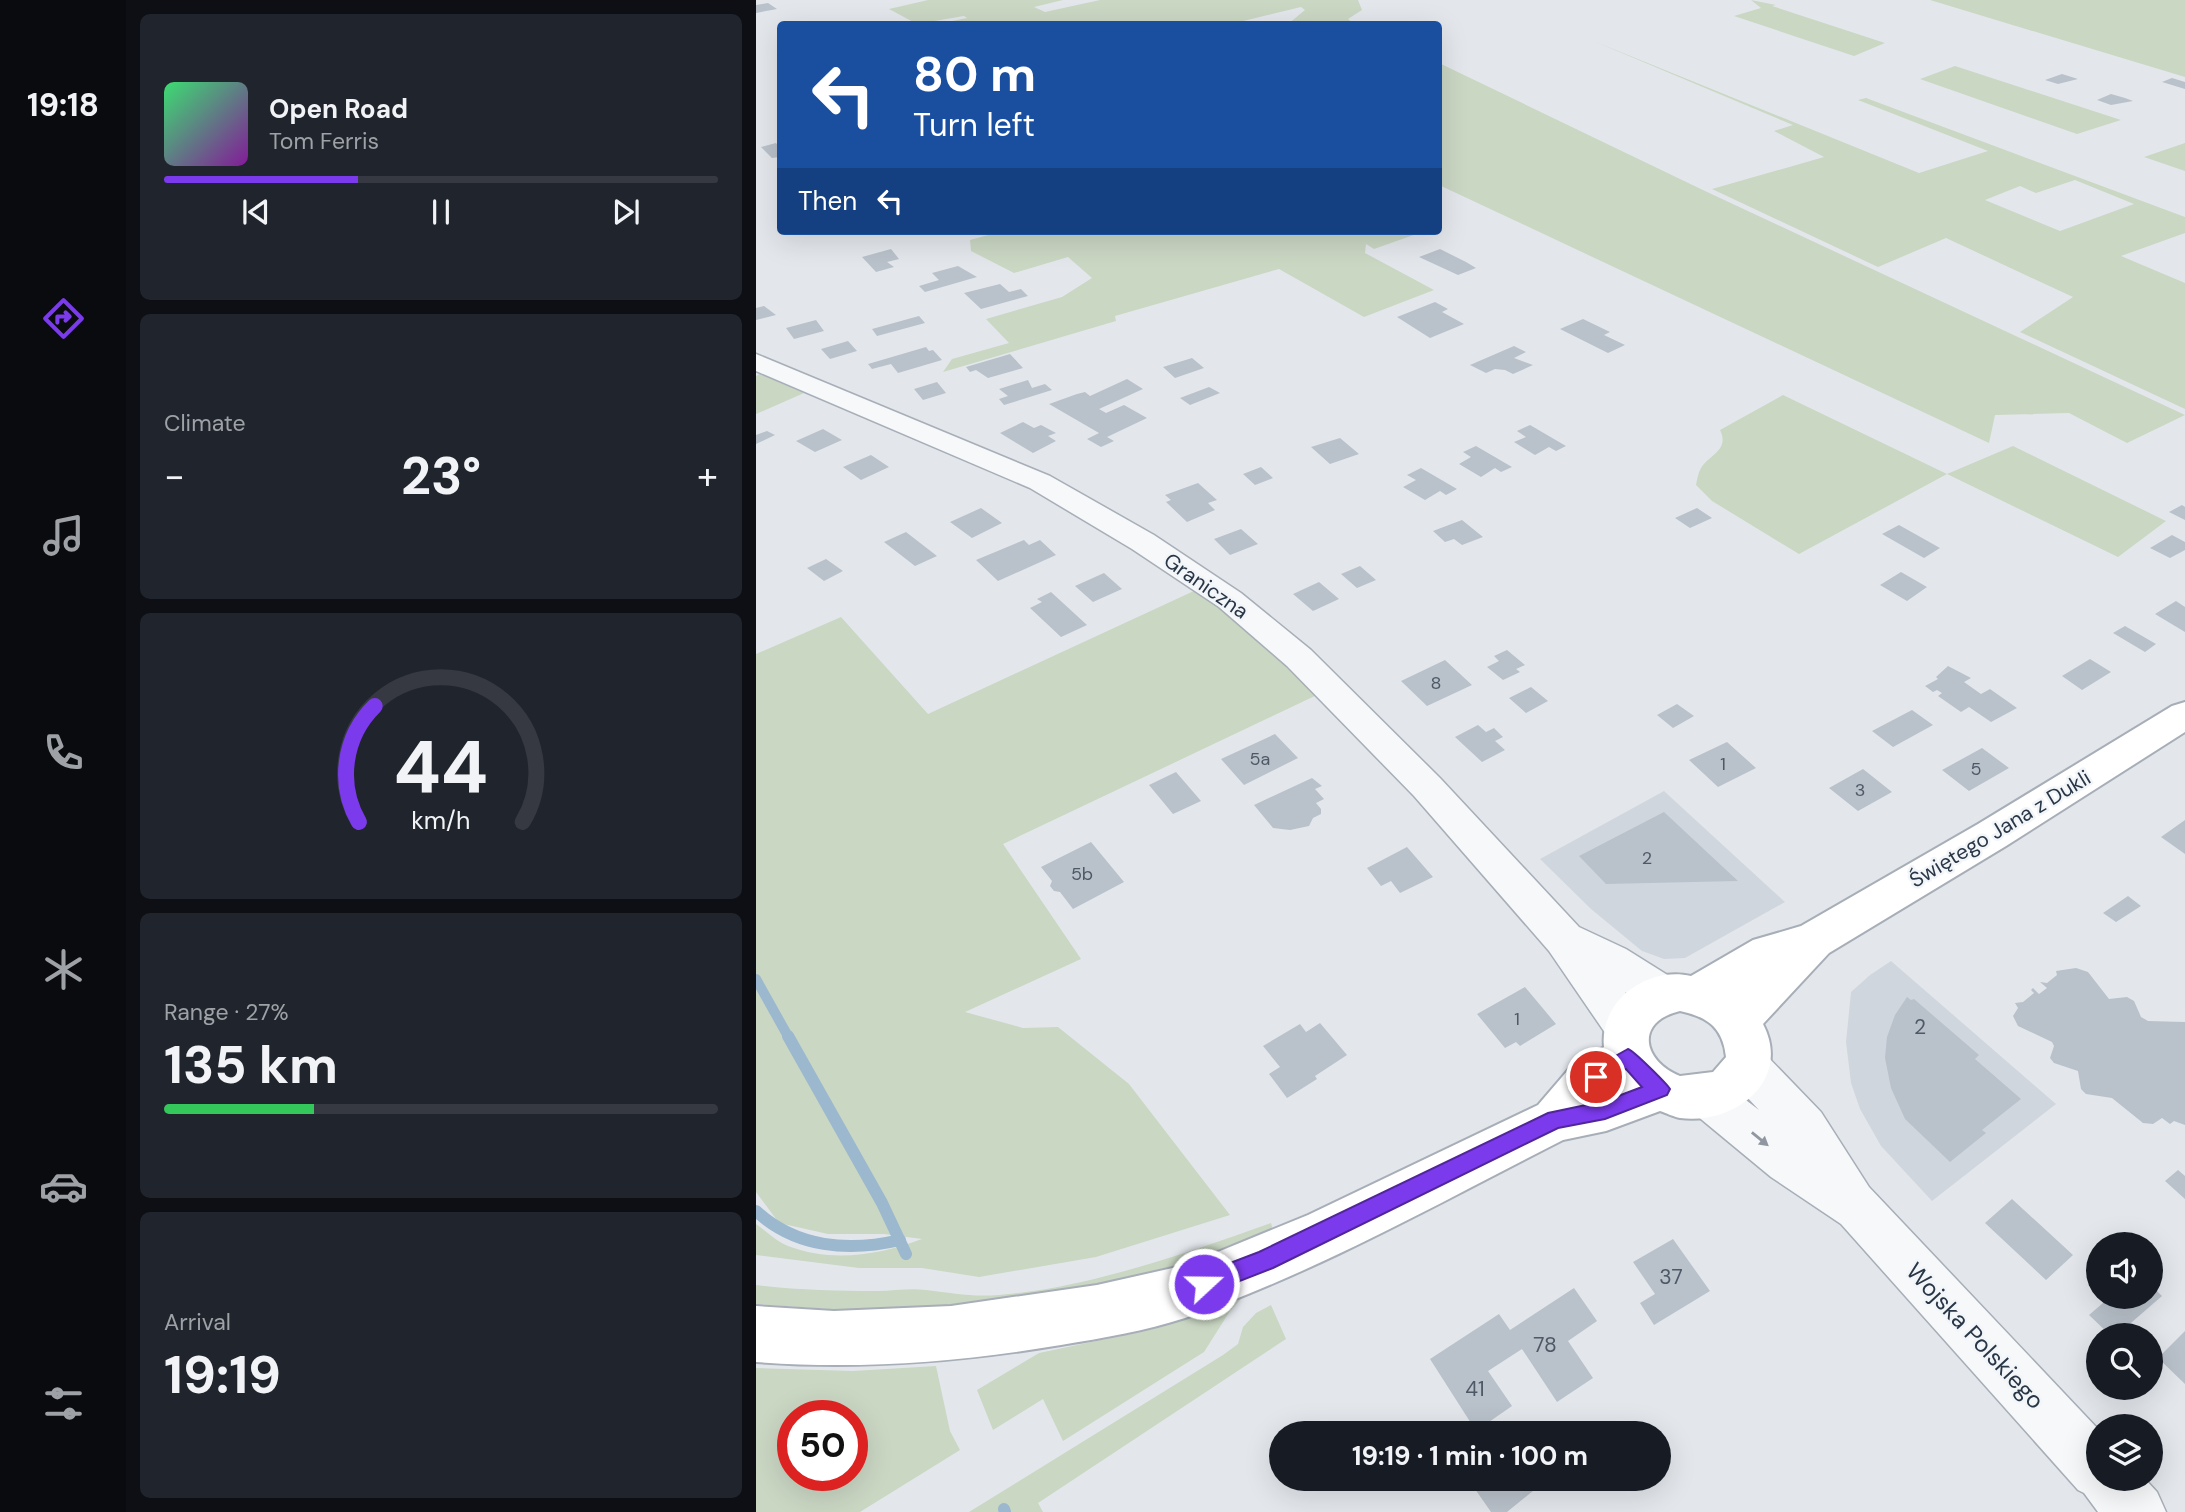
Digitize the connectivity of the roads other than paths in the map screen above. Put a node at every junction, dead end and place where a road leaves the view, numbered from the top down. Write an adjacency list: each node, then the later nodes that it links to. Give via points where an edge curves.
1 (756, 362): 3 (street, Graniczna, via 1040,482 1230,600 1299,658 1427,787)
2 (2185, 715): 4 (main road, Świętego Jana z Dukli)
3 (1564, 939): 5 (street, Graniczna); 7 (street, Graniczna)
4 (1813, 941): 5 (main road, Świętego Jana z Dukli, via 1769,952); 6 (main road, Świętego Jana z Dukli)
5 (1680, 994): 6 (main road, via 1723,1005); 7 (main road, via 1642,1003 1629,1018)
6 (1739, 1020): 8 (main road, via 1749,1046)
7 (1638, 1058): 9 (main road, via 1683,1096); 11 (main road, via 1605,1110 1555,1120 1265,1261 1184,1292 974,1332 849,1340)
8 (1746, 1066): 9 (main road, via 1732,1085); 10 (street, Wojska Polskiego, via 1804,1127)
9 (1706, 1096): 10 (street, Wojska Polskiego, one-way to 10, via 1788,1162)
10 (1852, 1202): 12 (street, Wojska Polskiego)
11 (756, 1335)
12 (2086, 1457)
13 (2118, 1491): 14 (street)
14 (2137, 1512)

